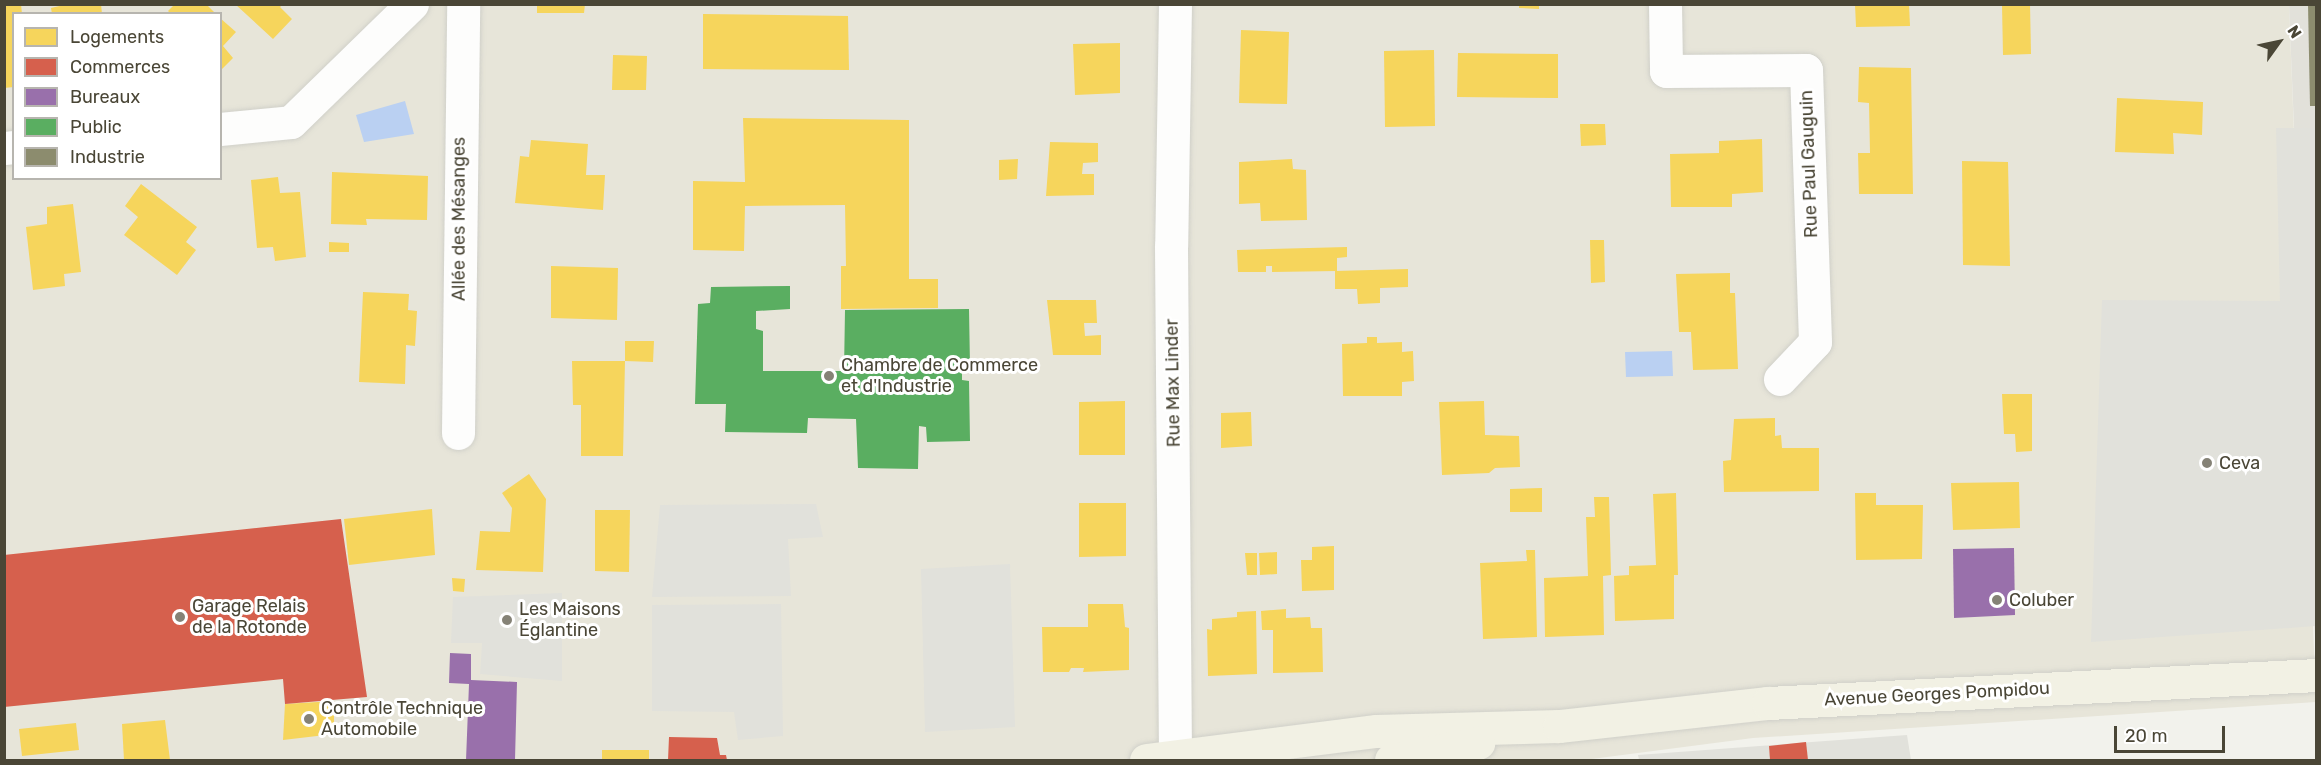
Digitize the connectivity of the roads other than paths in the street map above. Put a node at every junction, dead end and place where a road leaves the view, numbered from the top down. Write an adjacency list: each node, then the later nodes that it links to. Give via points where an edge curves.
1 (412, 4): 5 (street, via 291,122)
2 (463, 4): 7 (street, Allée des Mésanges)
3 (1175, 4): 10 (street, Rue Max Linder)
4 (1665, 4): 6 (street, Rue Paul Gauguin, via 1666,71 1806,70 1815,342)
5 (222, 129)
6 (1780, 379)
7 (458, 433)
8 (2316, 675): 9 (main road, Avenue Georges Pompidou, via 1768,703)
9 (1559, 726): 10 (main road, Avenue Georges Pompidou, via 1376,731); 11 (main road, Avenue Georges Pompidou)
10 (1166, 759)
11 (1391, 760)

